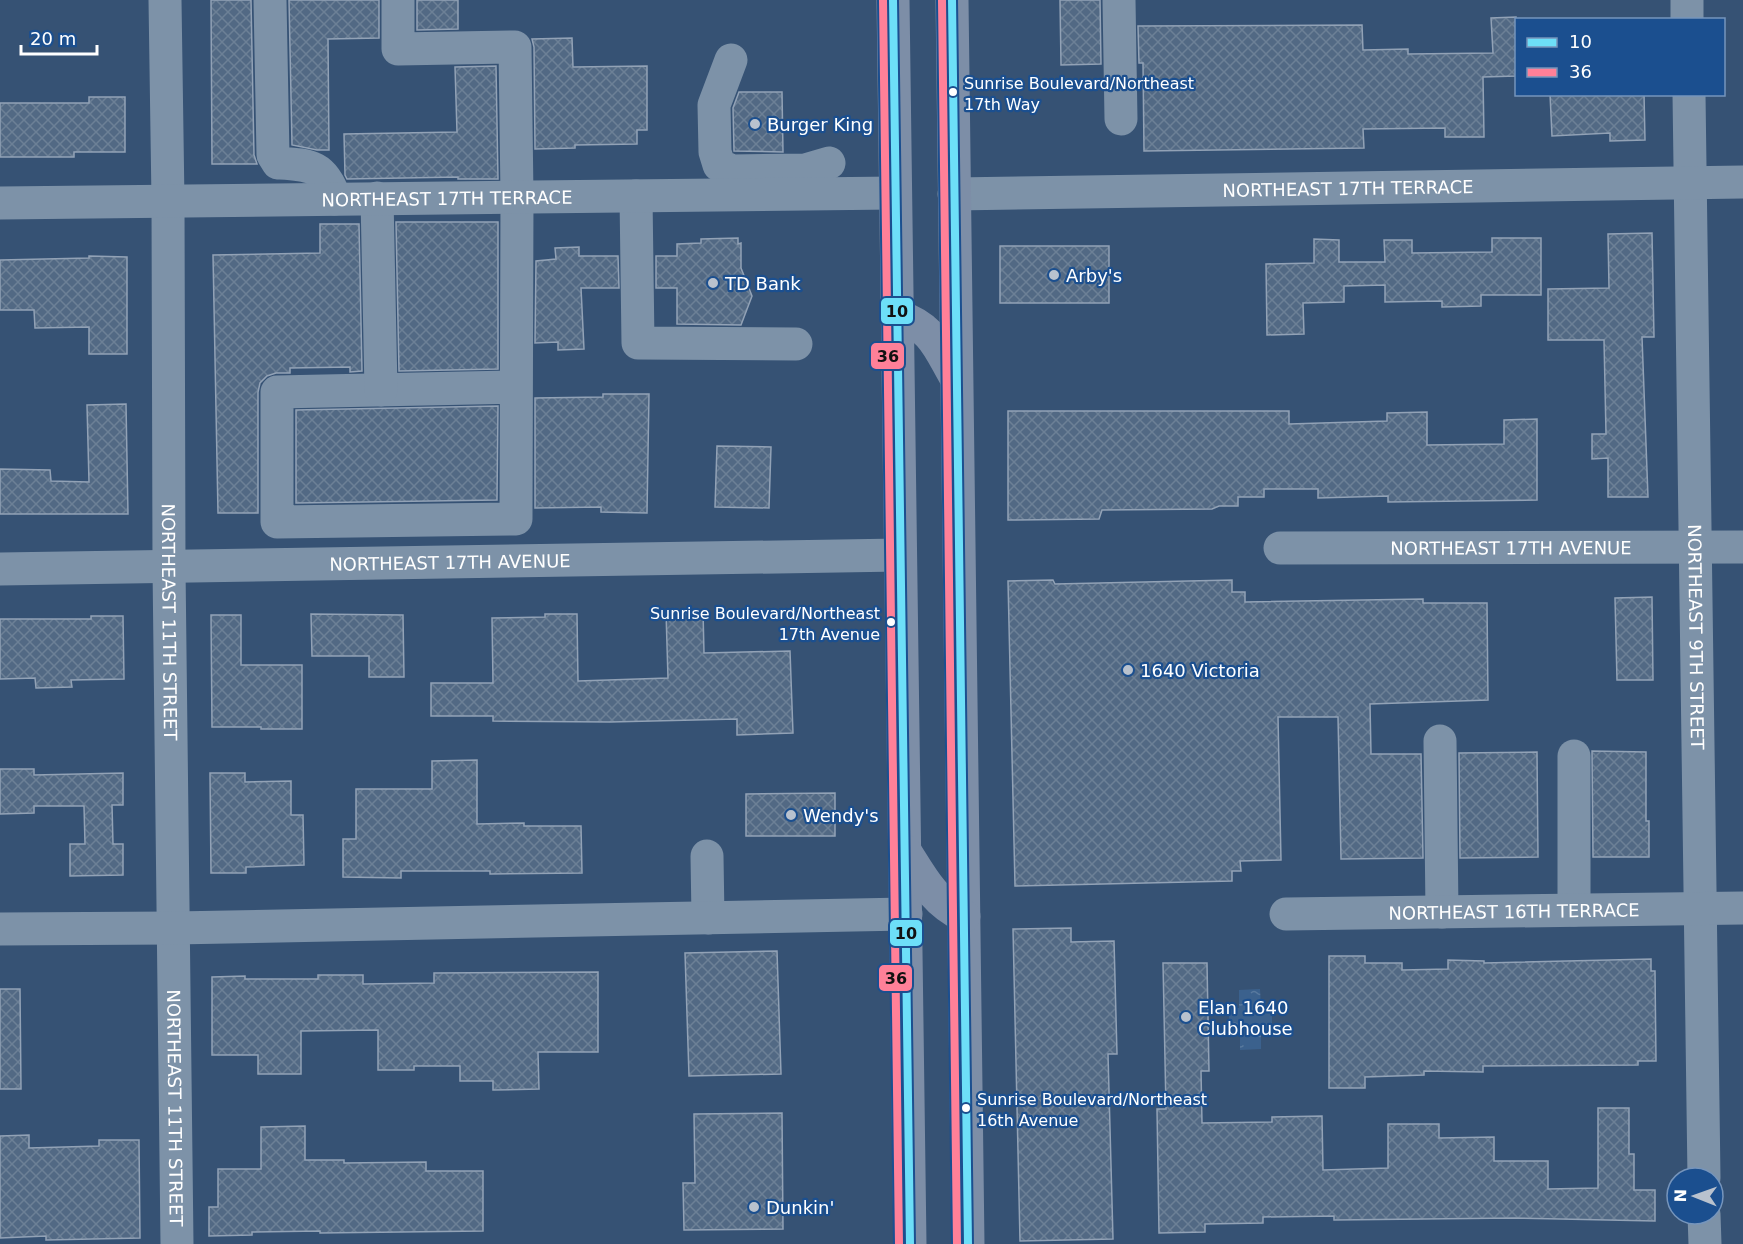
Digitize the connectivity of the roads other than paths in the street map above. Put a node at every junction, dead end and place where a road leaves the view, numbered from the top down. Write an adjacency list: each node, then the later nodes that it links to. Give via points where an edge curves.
1 (165, 0): 21 (street, NORTHEAST 11TH STREET)
2 (270, 0): 20 (street, via 273,155 278,163 318,169 330,184)
3 (398, 0): 17 (street, via 398,49 515,47)
4 (893, 0): 15 (main road)
5 (952, 0): 16 (main road)
6 (1119, 0): 11 (street)
7 (1687, 0): 8 (street)
8 (1687, 18)
9 (731, 60): 12 (street, via 714,105 719,165 732,171 805,170)
10 (1689, 96): 14 (street, NORTHEAST 9TH STREET)
11 (1121, 119)
12 (829, 164)
13 (1743, 182): 14 (street, NORTHEAST 17TH TERRACE)
14 (1690, 183): 16 (street, NORTHEAST 17TH TERRACE); 30 (street, NORTHEAST 9TH STREET)
15 (895, 193): 18 (street, NORTHEAST 17TH TERRACE); 23 (main road)
16 (954, 194): 25 (main road)
17 (517, 196): 18 (street, NORTHEAST 17TH TERRACE); 19 (street, NORTHEAST 17TH TERRACE); 26 (street)
18 (636, 196): 24 (street, via 638,343)
19 (377, 198): 20 (street, NORTHEAST 17TH TERRACE); 27 (street)
20 (321, 199): 21 (street, NORTHEAST 17TH TERRACE)
21 (168, 201): 22 (street, NORTHEAST 17TH TERRACE); 32 (street, NORTHEAST 11TH STREET)
22 (0, 203)
23 (897, 316): 25 (main road, via 914,321 931,335); 31 (main road)
24 (796, 344)
25 (957, 379): 44 (main road)
26 (516, 387): 27 (street); 27 (street, via 516,519 277,522 277,392)
27 (381, 390)
28 (1743, 547): 30 (street, NORTHEAST 17TH AVENUE)
29 (1280, 548): 30 (street, NORTHEAST 17TH AVENUE)
30 (1695, 548): 39 (street, NORTHEAST 9TH STREET)
31 (900, 555): 32 (street, NORTHEAST 17TH AVENUE); 36 (main road)
32 (169, 567): 33 (street, NORTHEAST 17TH AVENUE); 46 (street, NORTHEAST 11TH STREET)
33 (0, 569)
34 (1440, 741): 41 (street)
35 (1574, 756): 40 (street)
36 (905, 851): 42 (main road); 44 (main road, via 936,898)
37 (707, 856): 45 (street)
38 (1743, 908): 39 (street, NORTHEAST 16TH TERRACE)
39 (1700, 909): 40 (street, NORTHEAST 16TH TERRACE); 48 (street, NORTHEAST 9TH STREET)
40 (1574, 910): 41 (street, NORTHEAST 16TH TERRACE)
41 (1442, 912): 43 (street, NORTHEAST 16TH TERRACE)
42 (906, 914): 45 (street); 51 (main road)
43 (1286, 914)
44 (964, 916): 52 (main road)
45 (708, 918): 46 (street)
46 (174, 928): 47 (street); 50 (street, NORTHEAST 11TH STREET)
47 (0, 929)
48 (1704, 1166)
49 (1704, 1226): 53 (street)
50 (177, 1244)
51 (910, 1244)
52 (968, 1244)
53 (1704, 1244)

